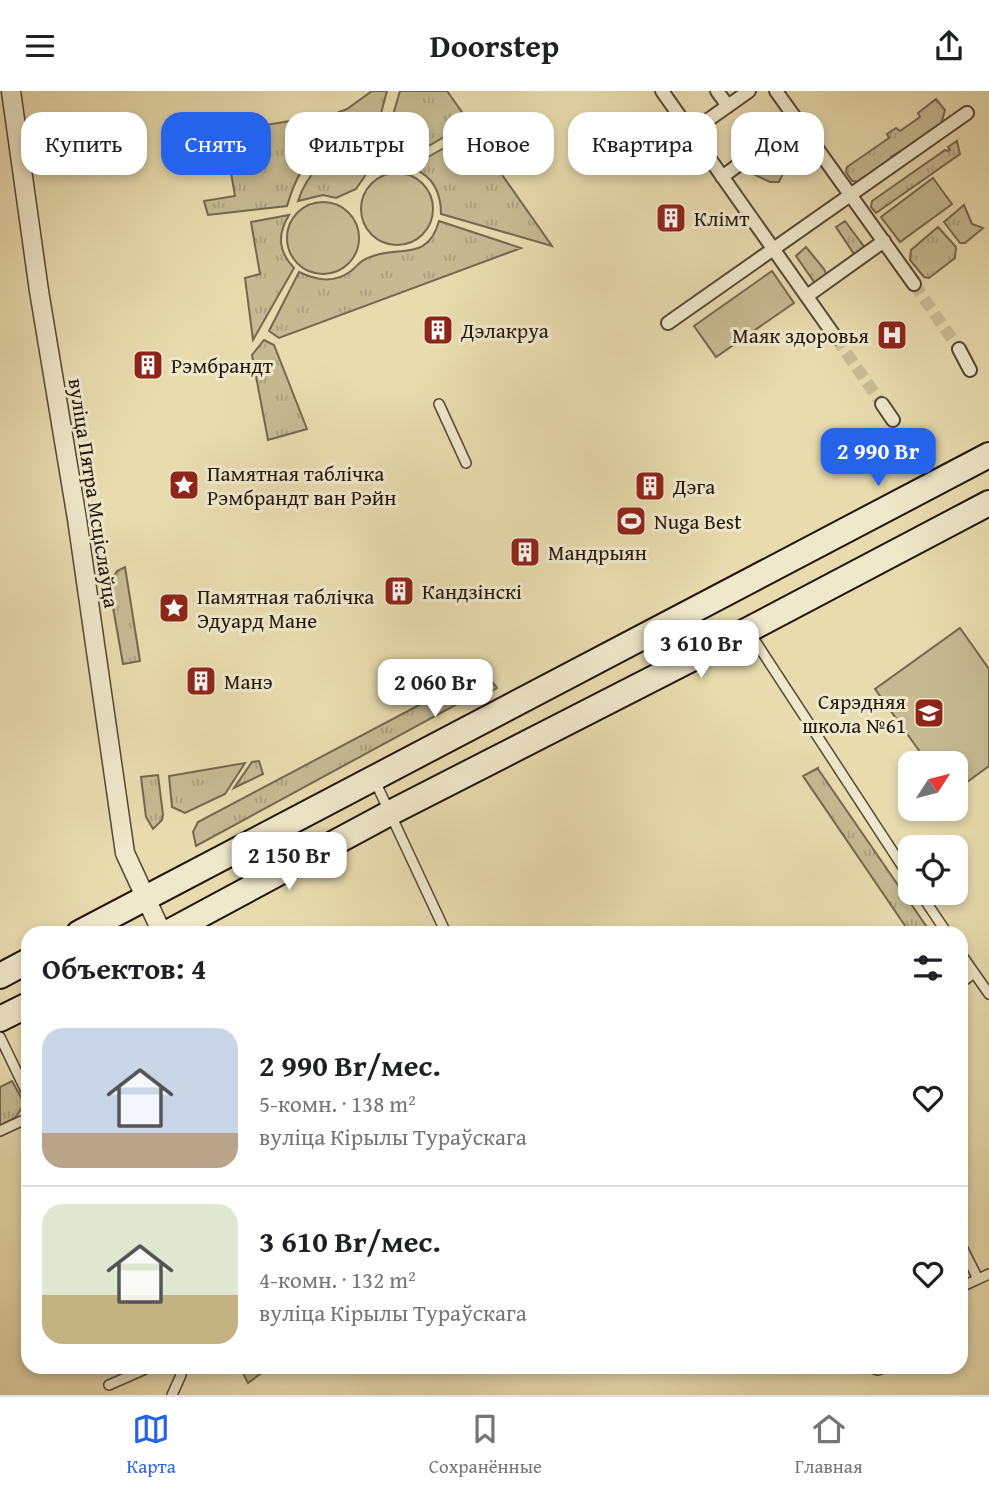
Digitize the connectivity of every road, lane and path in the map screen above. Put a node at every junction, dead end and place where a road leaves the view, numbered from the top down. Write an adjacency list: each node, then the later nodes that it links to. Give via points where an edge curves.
1 (11, 91): 34 (street, вуліца Пятра Мсціслаўца, via 125,853)
2 (662, 91): 7 (street)
3 (717, 91): 6 (street)
4 (749, 91): 6 (street)
5 (776, 91): 8 (street)
6 (727, 106): 9 (street)
7 (677, 112)
8 (791, 112)
9 (717, 113)
10 (967, 113): 15 (street)
11 (824, 158): 15 (street)
12 (717, 170): 14 (street)
13 (731, 170): 14 (street)
14 (722, 177): 17 (street)
15 (850, 195): 16 (street); 17 (street)
16 (884, 241): 18 (street); 19 (street)
17 (774, 249): 19 (street); 20 (street)
18 (914, 284)
19 (807, 296): 21 (street)
20 (668, 323)
21 (836, 338)
22 (959, 349): 23 (street)
23 (970, 370)
24 (439, 404): 28 (lane)
25 (882, 404): 26 (street)
26 (893, 420)
27 (989, 455): 31 (main road)
28 (466, 463)
29 (989, 503): 30 (main road)
30 (748, 630): 32 (main road); 33 (lane)
31 (373, 777): 32 (lane); 34 (main road)
32 (390, 813): 38 (main road); 39 (lane)
33 (898, 860)
34 (144, 898): 36 (main road); 37 (street, вуліца Пятра Мсціслаўца)
35 (928, 905): 40 (lane)
36 (92, 926)
37 (160, 926)
38 (177, 926)
39 (443, 926)
40 (942, 926)
41 (968, 964): 43 (lane)
42 (21, 965): 44 (main road)
43 (974, 973): 45 (lane); 46 (lane)
44 (0, 976)
45 (968, 978)
46 (989, 994)
47 (21, 1008): 48 (main road)
48 (0, 1019)
49 (0, 1037): 50 (lane)
50 (21, 1080)
51 (21, 1121): 52 (lane)
52 (0, 1131)
53 (968, 1259): 55 (lane)
54 (989, 1274): 55 (lane)
55 (978, 1279): 56 (lane)
56 (968, 1284)
57 (134, 1374): 59 (lane)
58 (181, 1374): 60 (lane)
59 (109, 1385)
60 (172, 1395)

